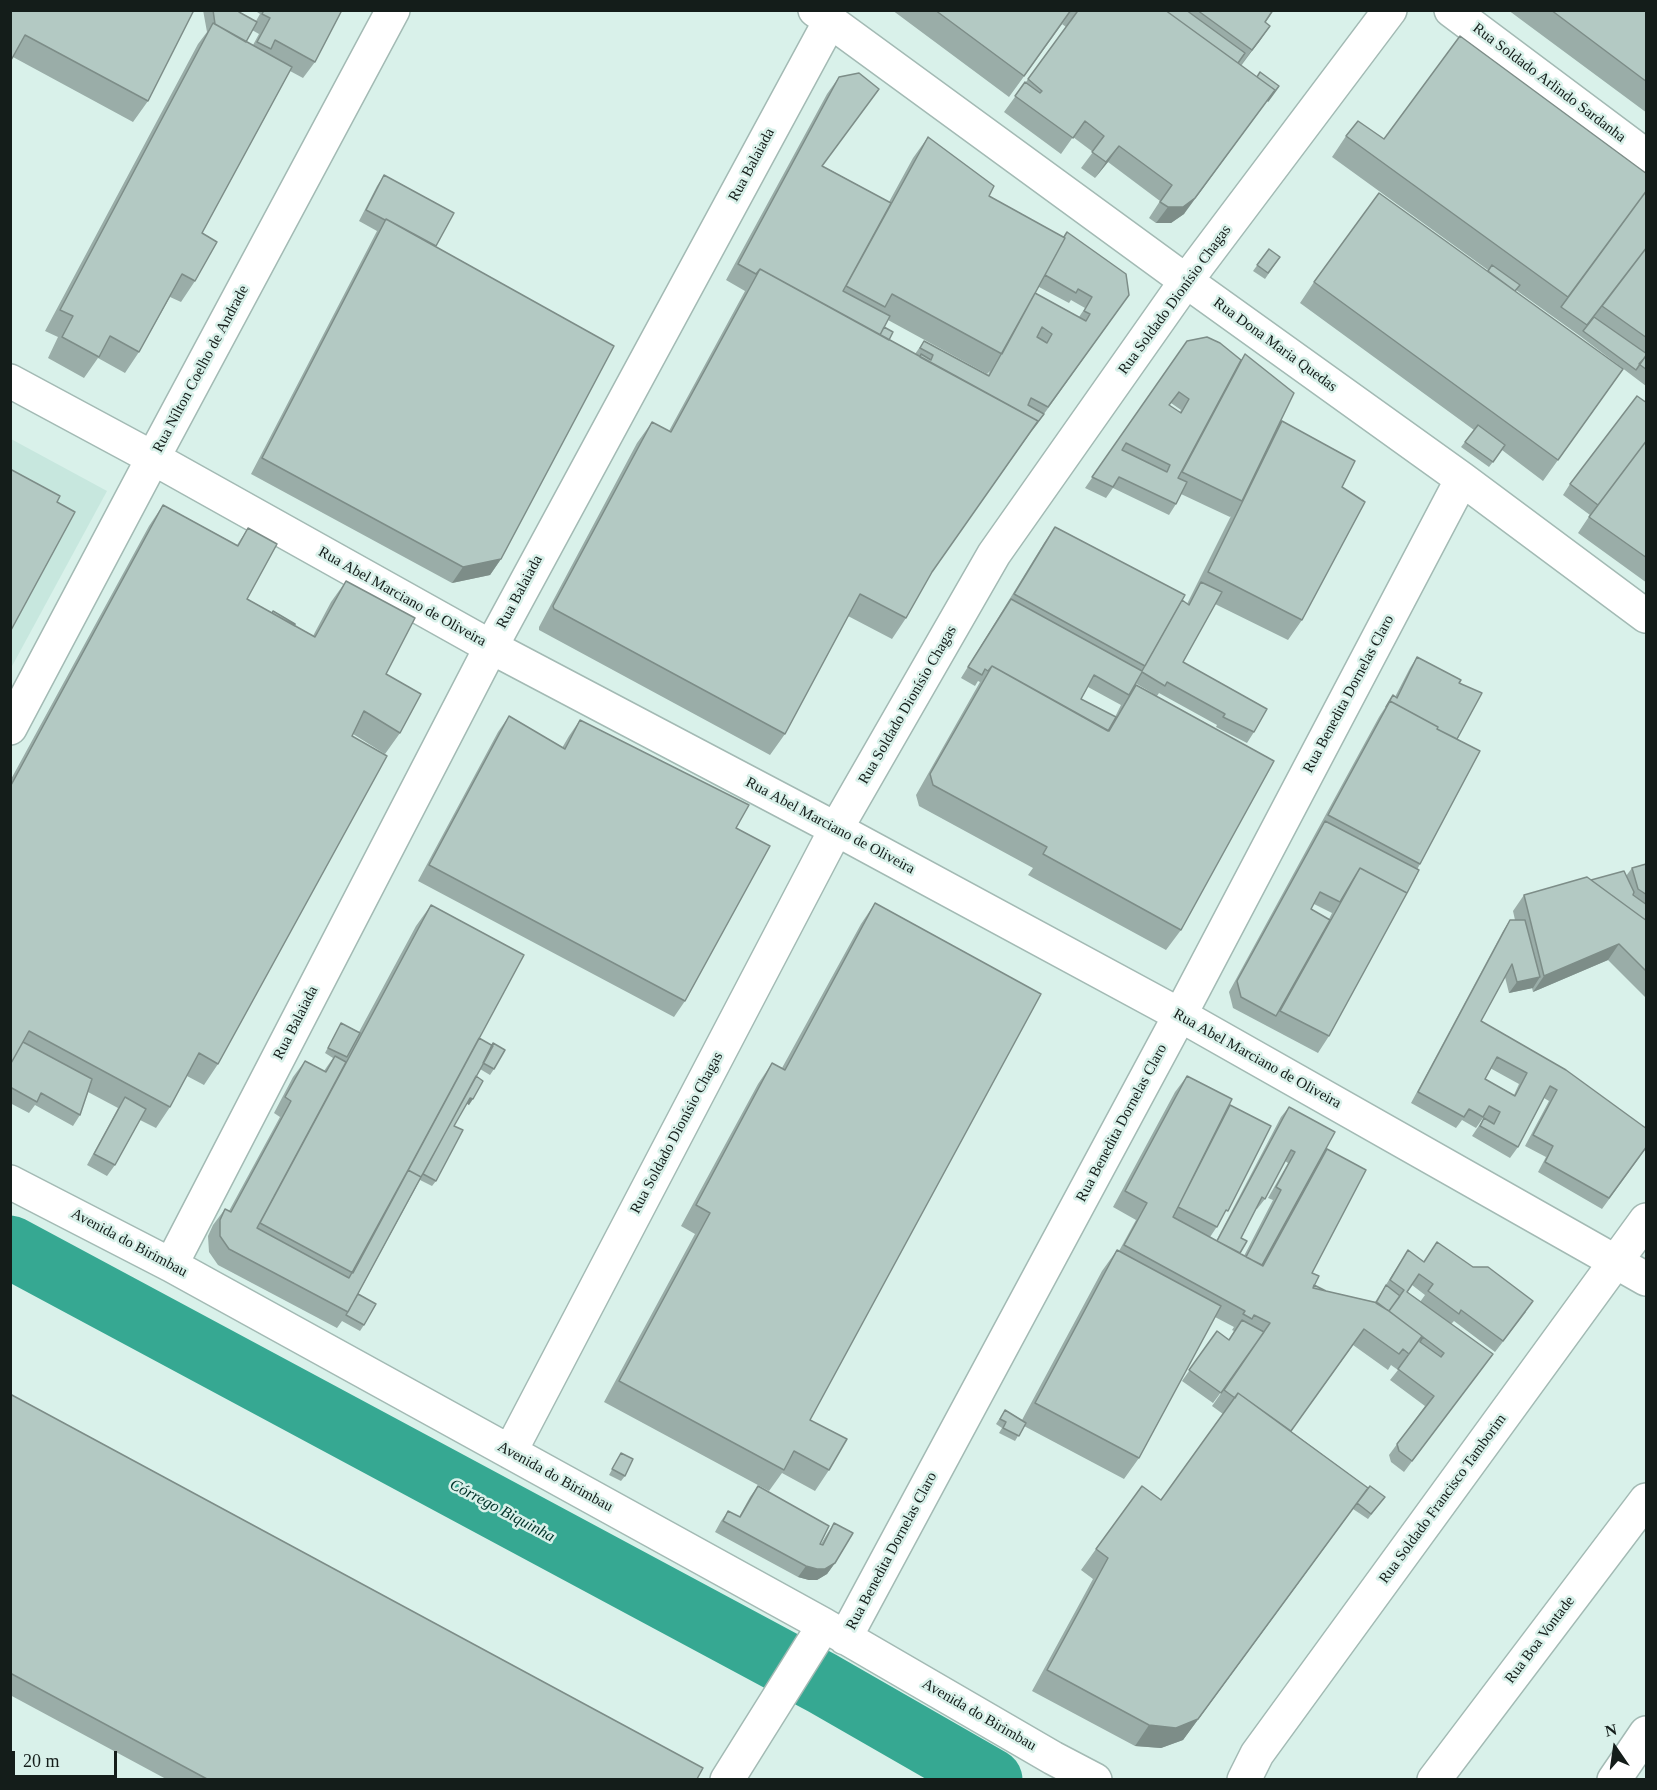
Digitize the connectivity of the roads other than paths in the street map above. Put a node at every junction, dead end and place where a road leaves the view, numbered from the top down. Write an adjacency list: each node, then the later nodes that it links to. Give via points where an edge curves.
1 (393, 10): 8 (street, Rua Nílton Coelho de Andrade)
2 (1390, 10): 6 (street, Rua Soldado Dionísio Chagas)
3 (1451, 10): 5 (street, Rua Soldado Arlindo Sardanha)
4 (823, 16): 6 (street, Rua Dona Maria Quedas); 11 (street, Rua Balaiada)
5 (1647, 156)
6 (1186, 281): 9 (street, Rua Dona Maria Quedas); 13 (street, Rua Soldado Dionísio Chagas, via 994,554)
7 (10, 381): 8 (street, Rua Abel Marciano de Oliveira)
8 (153, 458): 11 (street, Rua Abel Marciano de Oliveira); 12 (street, Rua Nílton Coelho de Andrade)
9 (1462, 479): 10 (street, Rua Dona Maria Quedas); 14 (street, Rua Benedita Dornelas Claro)
10 (1647, 616)
11 (491, 647): 13 (street, Rua Abel Marciano de Oliveira); 18 (street, Rua Balaiada)
12 (10, 729)
13 (836, 829): 14 (street, Rua Abel Marciano de Oliveira); 20 (street, Rua Soldado Dionísio Chagas)
14 (1180, 1015): 17 (street, Rua Abel Marciano de Oliveira); 22 (street, Rua Benedita Dornelas Claro)
15 (10, 1182): 18 (street, Avenida do Birimbau)
16 (1647, 1220): 17 (street, Rua Soldado Francisco Tamborim)
17 (1617, 1260): 19 (street, Rua Abel Marciano de Oliveira); 26 (street, Rua Soldado Francisco Tamborim, via 1257,1754)
18 (171, 1265): 20 (street, Avenida do Birimbau)
19 (1647, 1279)
20 (510, 1452): 22 (street, Avenida do Birimbau)
21 (1647, 1500): 27 (street, Rua Boa Vontade)
22 (835, 1631): 24 (street, Rua Benedita Dornelas Claro, via 799,1666); 25 (street, Avenida do Birimbau)
23 (1647, 1733): 28 (street)
24 (728, 1779)
25 (1095, 1779)
26 (1244, 1779)
27 (1434, 1779)
28 (1614, 1779)

